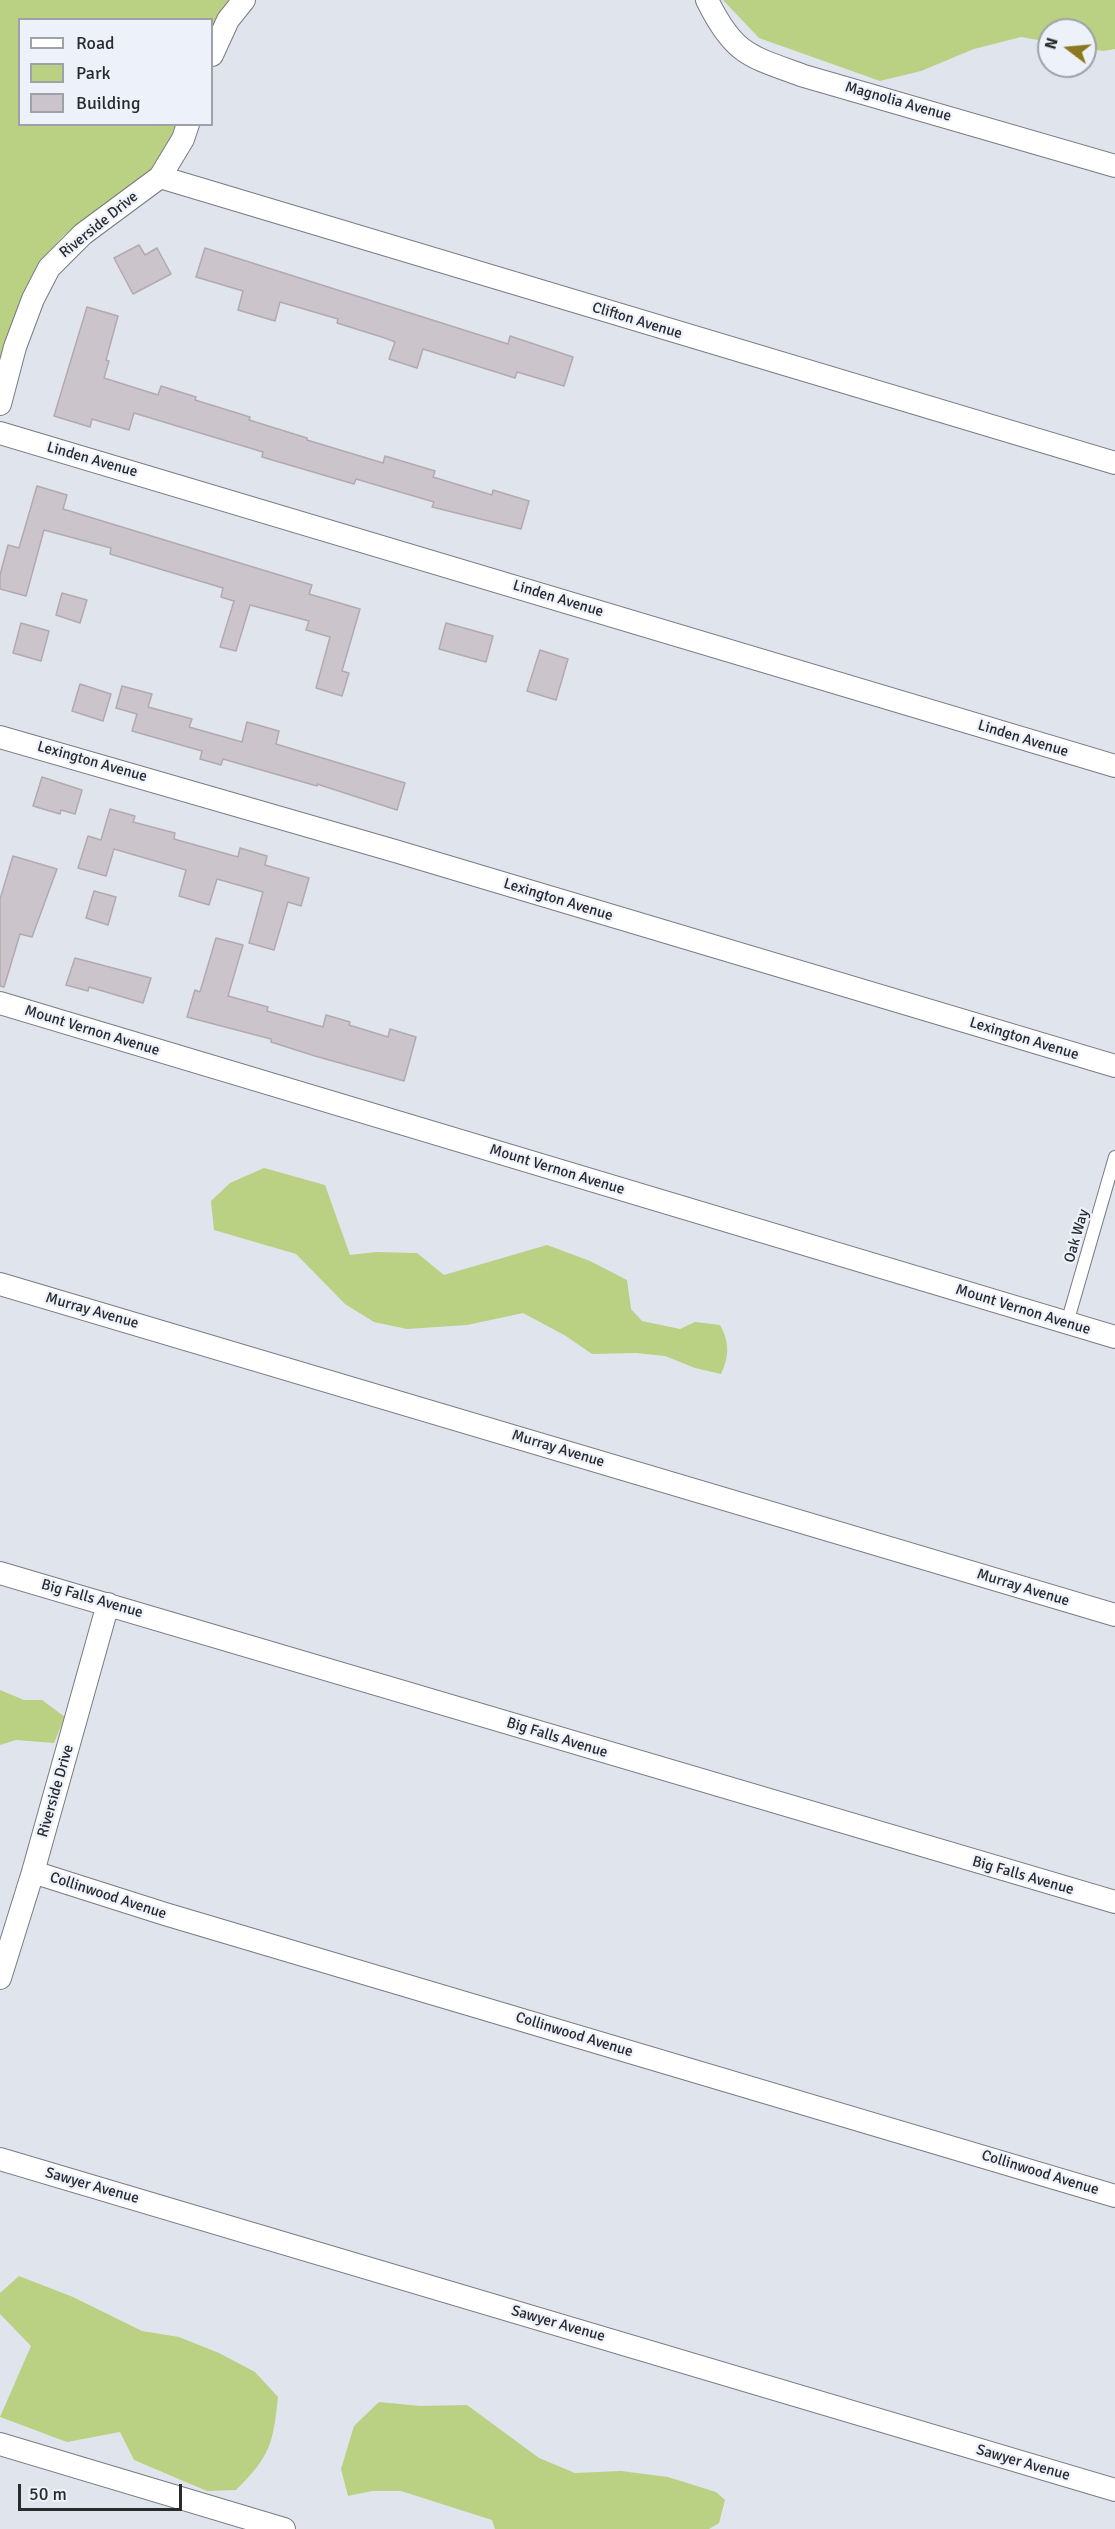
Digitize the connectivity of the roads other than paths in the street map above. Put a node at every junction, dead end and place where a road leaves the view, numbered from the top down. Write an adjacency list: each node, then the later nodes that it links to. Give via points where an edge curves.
1 (244, 0): 3 (street, via 228,20)
2 (707, 0): 5 (street, Magnolia Avenue, via 727,37 756,58 804,76)
3 (213, 53)
4 (187, 126): 6 (street, Riverside Drive)
5 (1115, 166)
6 (160, 177): 7 (street, Riverside Drive, via 83,234 49,268 33,299); 9 (street, Clifton Avenue)
7 (0, 404)
8 (0, 433): 11 (street, Linden Avenue)
9 (1115, 463)
10 (0, 736): 13 (street, Lexington Avenue)
11 (1115, 766)
12 (0, 1003): 16 (street, Mount Vernon Avenue)
13 (1115, 1066)
14 (1115, 1157): 16 (lane, Oak Way)
15 (0, 1284): 20 (street, Murray Avenue)
16 (1067, 1323): 17 (street, Mount Vernon Avenue)
17 (1115, 1337)
18 (0, 1573): 19 (street, Big Falls Avenue)
19 (108, 1604): 21 (street, Riverside Drive); 22 (street, Big Falls Avenue)
20 (1115, 1615)
21 (33, 1872): 23 (street, Riverside Drive); 25 (street, Collinwood Avenue)
22 (1115, 1902)
23 (0, 1978)
24 (0, 2159): 27 (street, Sawyer Avenue)
25 (1115, 2196)
26 (0, 2444): 28 (street)
27 (1115, 2490)
28 (284, 2529)

